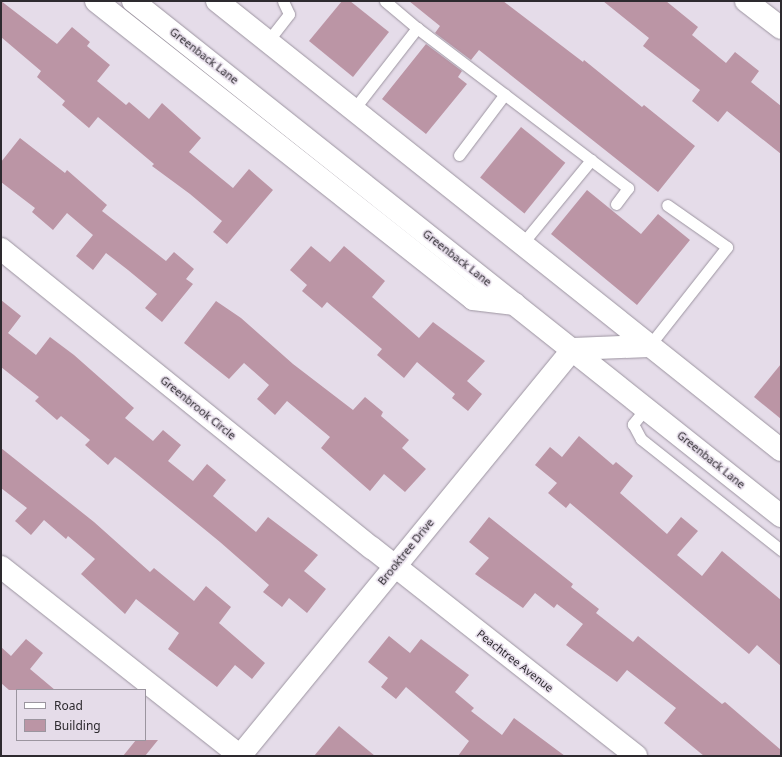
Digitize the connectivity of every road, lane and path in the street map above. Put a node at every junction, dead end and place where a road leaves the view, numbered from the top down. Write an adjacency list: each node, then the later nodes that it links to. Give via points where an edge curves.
1 (96, 1): 18 (street, via 473,299)
2 (133, 1): 18 (street, Greenback Lane)
3 (217, 1): 9 (street)
4 (283, 1): 9 (lane, via 289,14)
5 (384, 1): 7 (lane)
6 (746, 1): 8 (street)
7 (417, 28): 10 (lane); 11 (lane)
8 (781, 28)
9 (268, 42): 11 (street)
10 (504, 94): 12 (lane); 13 (lane)
11 (354, 109): 16 (street)
12 (459, 155)
13 (591, 160): 14 (lane, via 628,188); 16 (lane)
14 (616, 204)
15 (667, 205): 19 (lane, via 727,247)
16 (522, 244): 19 (street)
17 (1, 249): 25 (street, Greenbrook Circle)
18 (515, 304): 20 (street, Greenback Lane)
19 (649, 346): 20 (street); 22 (street)
20 (574, 349): 21 (street, Greenback Lane); 25 (street, Brooktree Drive)
21 (646, 408): 23 (street, Greenback Lane); 24 (lane, via 633,424 641,439)
22 (781, 450)
23 (781, 516)
24 (781, 550)
25 (394, 566): 27 (street, Brooktree Drive); 28 (street, Peachtree Avenue)
26 (1, 567): 27 (street)
27 (240, 756)
28 (636, 756)

